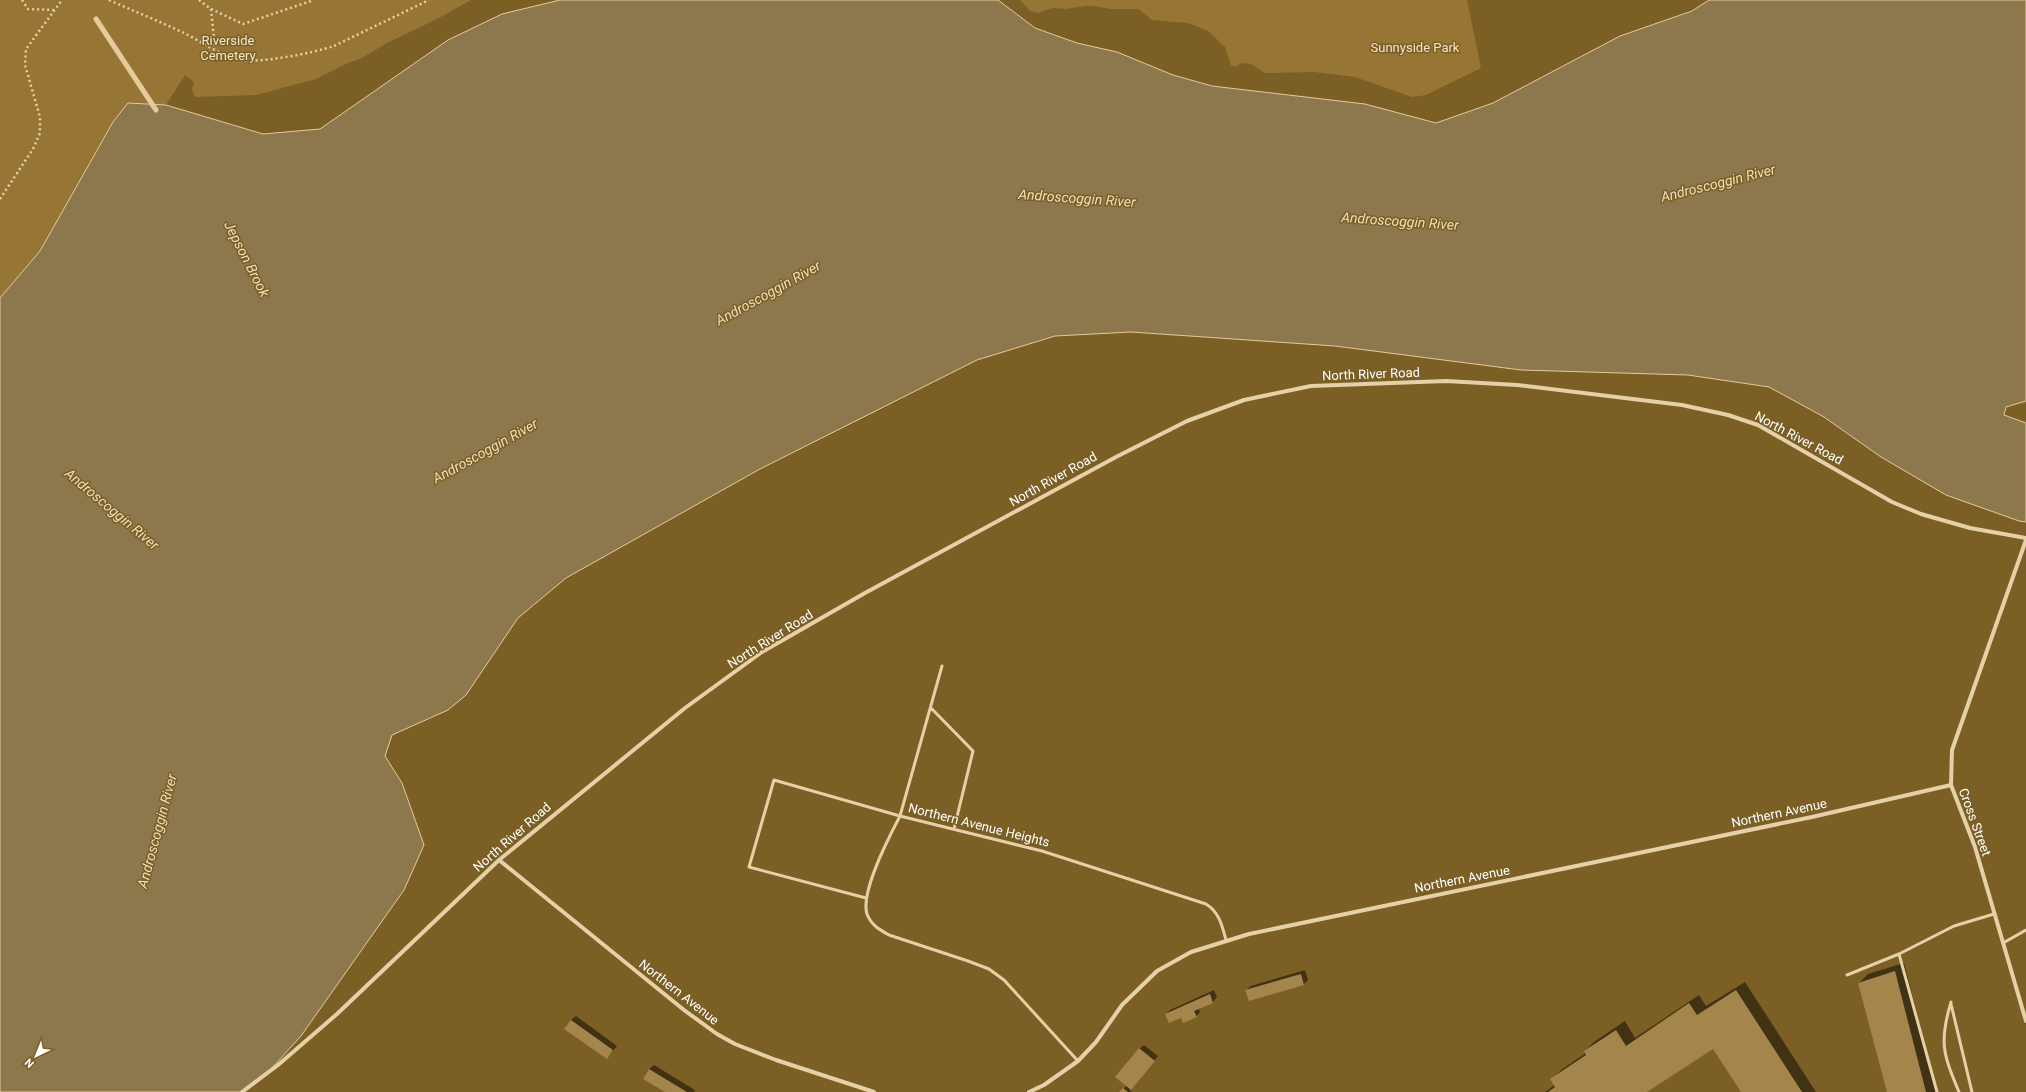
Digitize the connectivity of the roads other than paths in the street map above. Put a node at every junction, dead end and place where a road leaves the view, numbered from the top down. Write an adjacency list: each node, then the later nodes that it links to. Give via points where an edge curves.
1 (2026, 539): 4 (street, Cross Street, via 1952,750); 7 (street, North River Road, via 1970,528 1921,514 1892,502 1780,436 1743,419 1720,413 1674,404 1480,382 1405,382 1298,388 1244,400 1187,421 1116,456 762,652 684,708)
2 (942, 666): 3 (lane)
3 (931, 708): 5 (lane); 6 (lane, via 973,751)
4 (1951, 785): 9 (street, Cross Street, via 1975,847); 11 (street, Northern Avenue, via 1804,819 1387,904)
5 (900, 816): 6 (lane, Northern Avenue Heights); 8 (lane, Northern Avenue Heights, via 880,858); 8 (lane, via 774,780 749,867)
6 (954, 829): 11 (lane, Northern Avenue Heights, via 1042,851 1206,904 1214,908)
7 (499, 860): 17 (street, North River Road, via 337,1014); 18 (street, Northern Avenue, via 688,1014 717,1034 776,1060)
8 (866, 898): 16 (lane, Northern Avenue Heights, via 867,914 878,930 982,966 1004,980)
9 (1994, 914): 12 (street, Cross Street); 13 (lane, via 1954,926)
10 (2026, 930): 12 (lane)
11 (1226, 940): 16 (street, Northern Avenue, via 1191,952 1157,971 1122,1005 1096,1042)
12 (2003, 943): 15 (street, Cross Street)
13 (1899, 954): 14 (lane); 20 (lane)
14 (1847, 975)
15 (2026, 1021)
16 (1078, 1061): 19 (street, Northern Avenue, via 1044,1085)
17 (242, 1092)
18 (874, 1092)
19 (1029, 1092)
20 (1937, 1092)
21 (1960, 1092): 22 (lane, via 1944,1048 1944,1027 1951,1002)
22 (1972, 1092)

